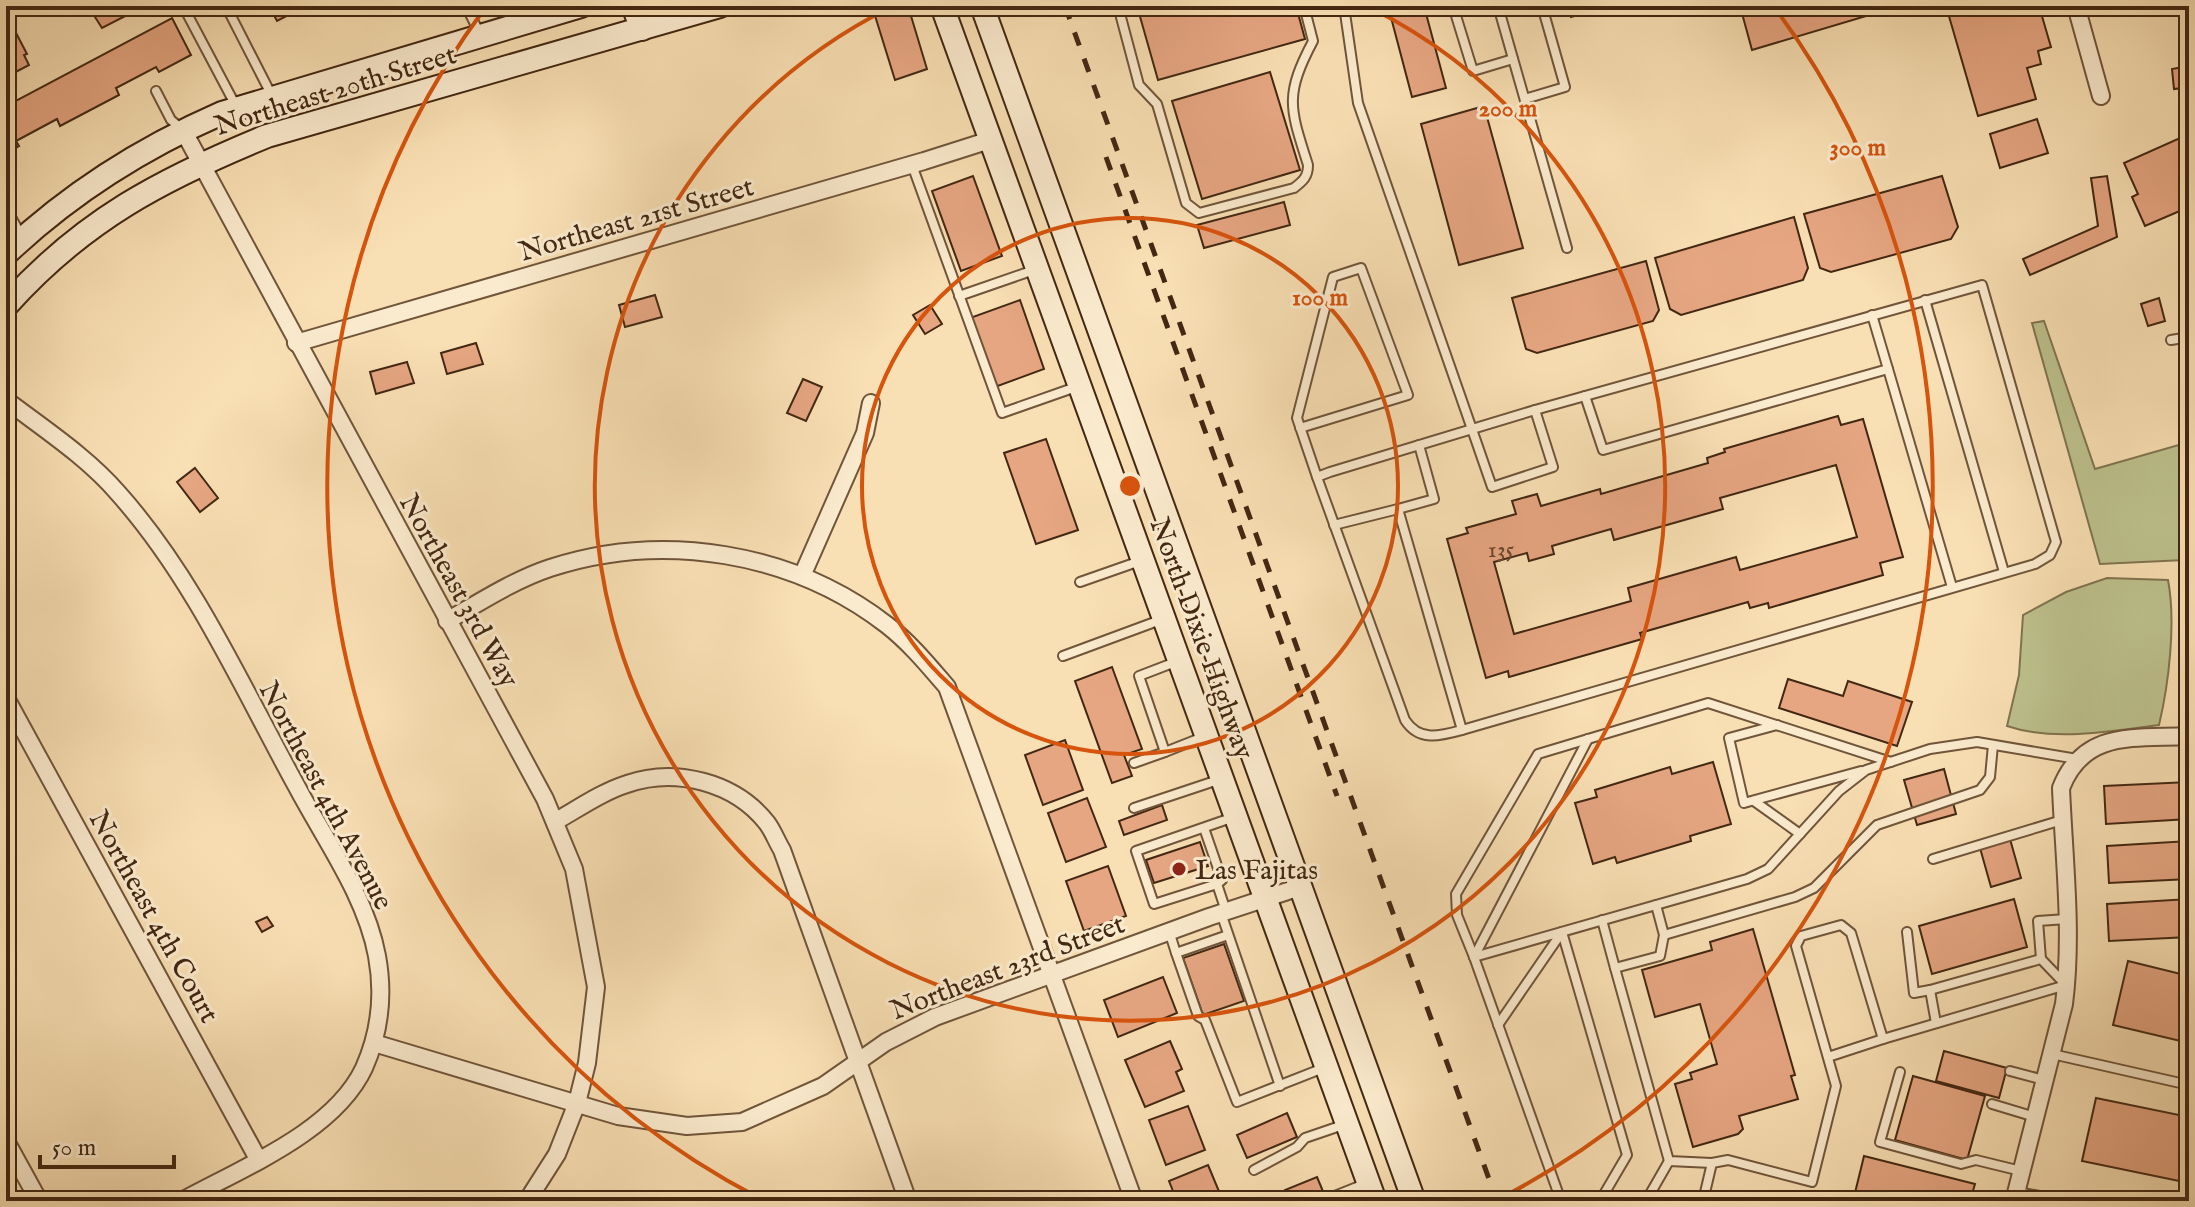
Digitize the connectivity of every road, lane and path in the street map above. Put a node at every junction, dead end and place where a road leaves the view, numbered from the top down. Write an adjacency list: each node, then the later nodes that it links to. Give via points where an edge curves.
1 (183, 6): 24 (lane)
2 (226, 6): 22 (lane)
3 (466, 6): 18 (lane)
4 (581, 6): 16 (main road, Northeast 20th Street)
5 (633, 6): 17 (main road)
6 (720, 6): 17 (main road, Northeast 20th Street)
7 (942, 6): 26 (main road, North Dixie Highway)
8 (982, 6): 49 (main road, North Dixie Highway)
9 (1118, 6): 10 (lane, via 1139,85 1157,104 1186,203 1199,213 1294,188 1308,173 1293,117 1293,86 1313,41)
10 (1304, 6)
11 (1344, 6): 48 (lane, via 1358,103)
12 (1453, 6): 19 (lane, via 1473,71)
13 (1498, 6): 19 (lane)
14 (1542, 6): 23 (lane, via 1565,87)
15 (2076, 6): 21 (street)
16 (537, 12): 18 (main road, Northeast 20th Street)
17 (642, 29): 27 (main road, Northeast 20th Street, via 267,136)
18 (480, 35): 22 (main road, Northeast 20th Street)
19 (1513, 59): 23 (lane)
20 (156, 91): 25 (lane, via 171,120)
21 (2101, 96)
22 (273, 97): 24 (main road, Northeast 20th Street)
23 (1525, 99): 31 (lane)
24 (237, 108): 25 (main road, Northeast 20th Street)
25 (183, 130): 27 (street, Northeast 3rd Way); 30 (main road, Northeast 20th Street, via 99,178)
26 (990, 140): 28 (street, Northeast 21st Street); 33 (main road, North Dixie Highway)
27 (199, 164): 36 (main road, Northeast 20th Street, via 142,193 77,238); 40 (street, Northeast 3rd Way)
28 (912, 165): 34 (lane); 40 (street, Northeast 21st Street)
29 (6, 208): 30 (lane)
30 (23, 238): 32 (main road, Northeast 20th Street)
31 (1567, 248)
32 (6, 254)
33 (1037, 269): 34 (lane); 42 (main road, North Dixie Highway)
34 (959, 296): 42 (lane, via 1002,413)
35 (1925, 300): 37 (lane); 56 (lane); 56 (lane, via 1982,285 2055,533 2050,555)
36 (6, 306)
37 (1872, 315): 41 (lane); 43 (lane)
38 (2189, 337): 39 (lane)
39 (2171, 340)
40 (296, 343): 61 (street, Northeast 3rd Way)
41 (1888, 369): 43 (lane, via 1603,450); 59 (lane)
42 (1079, 386): 51 (main road, North Dixie Highway)
43 (1585, 396): 46 (lane)
44 (6, 400): 107 (street, Northeast 4th Avenue, via 116,490 158,541 202,613 358,900 377,953 382,994)
45 (871, 403): 57 (street, via 865,433)
46 (1535, 410): 48 (lane); 48 (lane, via 1553,467 1492,487)
47 (1300, 428): 47 (lane, via 1297,418 1333,277 1361,268 1408,395); 52 (lane)
48 (1472, 429): 50 (lane)
49 (1138, 438): 51 (main road); 86 (main road, North Dixie Highway)
50 (1419, 445): 52 (lane); 53 (lane, via 1434,499)
51 (1103, 450): 55 (main road, North Dixie Highway)
52 (1317, 477): 54 (lane)
53 (1398, 509): 54 (lane); 66 (lane)
54 (1334, 525): 66 (lane, via 1405,720 1427,736)
55 (1142, 560): 58 (lane); 60 (main road, North Dixie Highway)
56 (2004, 572): 59 (lane)
57 (802, 576): 61 (street, via 723,554 634,552 547,569); 101 (street, via 888,625 947,687)
58 (1080, 582)
59 (1952, 587): 66 (lane)
60 (1163, 619): 62 (lane); 63 (main road, North Dixie Highway)
61 (447, 621): 81 (street, Northeast 3rd Way)
62 (1063, 656)
63 (1178, 660): 67 (main road, North Dixie Highway); 71 (lane, via 1139,676)
64 (6, 698): 122 (street, Northeast 4th Court)
65 (1777, 725): 69 (lane, via 1708,703); 73 (lane); 77 (lane, via 1729,738 1744,803)
66 (1462, 730)
67 (1206, 736): 71 (lane); 76 (main road, North Dixie Highway)
68 (2189, 736): 72 (street, via 2114,740)
69 (1588, 739): 98 (lane); 98 (lane, via 1538,754 1456,894 1457,915)
70 (1993, 745): 72 (lane); 73 (lane, via 1977,742 1930,749); 96 (lane, via 1990,777 1980,790 1877,825 1814,888)
71 (1165, 752): 74 (lane)
72 (2079, 757): 80 (street, via 2061,788)
73 (1891, 762): 75 (lane)
74 (1134, 763)
75 (1866, 770): 77 (lane); 83 (lane)
76 (1222, 779): 78 (lane); 79 (main road, North Dixie Highway)
77 (1754, 801): 83 (lane)
78 (1134, 808)
79 (1236, 817): 82 (lane); 87 (main road, North Dixie Highway)
80 (2062, 820): 84 (lane); 90 (street)
81 (556, 821): 110 (street, via 625,784 658,777 699,780 745,803 767,823 782,850); 117 (street, Northeast 3rd Way, via 574,869 596,987)
82 (1204, 828): 85 (lane, via 1222,880); 85 (lane, via 1136,851 1154,904)
83 (1800, 834): 88 (lane, via 1768,869)
84 (1933, 859)
85 (1217, 884): 89 (lane)
86 (1300, 887): 87 (street, Northeast 23rd Street); 135 (main road, North Dixie Highway)
87 (1265, 898): 89 (street, Northeast 23rd Street); 111 (main road, North Dixie Highway)
88 (1656, 905): 91 (lane); 96 (lane)
89 (1223, 912): 92 (street, Northeast 23rd Street); 95 (lane)
90 (2067, 919): 99 (lane, via 2038,921); 102 (street)
91 (1602, 920): 93 (lane); 100 (lane)
92 (1169, 931): 97 (lane); 101 (street, Northeast 23rd Street)
93 (1562, 932): 98 (lane); 105 (lane); 137 (lane, via 1627,1155)
94 (1907, 932): 103 (lane, via 1914,993)
95 (1228, 935): 97 (lane); 116 (lane)
96 (1664, 935): 100 (lane, via 1660,956)
97 (1176, 953): 116 (lane, via 1237,1102)
98 (1474, 957): 105 (lane)
99 (2041, 959): 102 (lane); 103 (lane)
100 (1615, 968): 123 (lane)
101 (1052, 974): 110 (street, Northeast 23rd Street, via 935,1017); 134 (street)
102 (2066, 985): 104 (lane); 108 (street)
103 (1930, 990): 104 (lane)
104 (1936, 1023): 106 (lane)
105 (1498, 1025): 136 (lane)
106 (1883, 1039): 109 (lane); 109 (lane, via 1851,933 1841,925 1801,936 1796,946)
107 (374, 1043): 117 (street, Northeast 23rd Street); 122 (street, Northeast 4th Avenue, via 353,1086 328,1116)
108 (2051, 1054): 114 (street); 115 (lane)
109 (1828, 1057): 124 (lane, via 1836,1086 1812,1182 1728,1160)
110 (858, 1062): 117 (street, Northeast 23rd Street, via 823,1086 742,1122 653,1123); 133 (street)
111 (1326, 1067): 116 (lane); 120 (main road, North Dixie Highway)
112 (2010, 1071): 114 (lane)
113 (1900, 1072): 126 (lane, via 1880,1142 1961,1164 1976,1160)
114 (2045, 1080): 119 (street)
115 (2189, 1085)
116 (1280, 1086)
117 (577, 1103): 132 (street, Northeast 3rd Way, via 557,1154)
118 (1992, 1104): 119 (lane)
119 (2036, 1117): 126 (street)
120 (1346, 1124): 125 (lane, via 1305,1138); 127 (main road, North Dixie Highway)
121 (6, 1141): 130 (street)
122 (258, 1159): 131 (street, Northeast 4th Avenue)
123 (1669, 1161): 124 (lane); 138 (lane)
124 (1712, 1163): 139 (lane)
125 (1254, 1170)
126 (2022, 1171): 128 (street)
127 (1371, 1192): 129 (lane)
128 (2016, 1196): 140 (lane)
129 (1332, 1197)
130 (39, 1201)
131 (182, 1201)
132 (527, 1201)
133 (908, 1201)
134 (1134, 1201)
135 (1414, 1201)
136 (1561, 1201)
137 (1600, 1201)
138 (1646, 1201)
139 (1703, 1201)
140 (2068, 1201)

